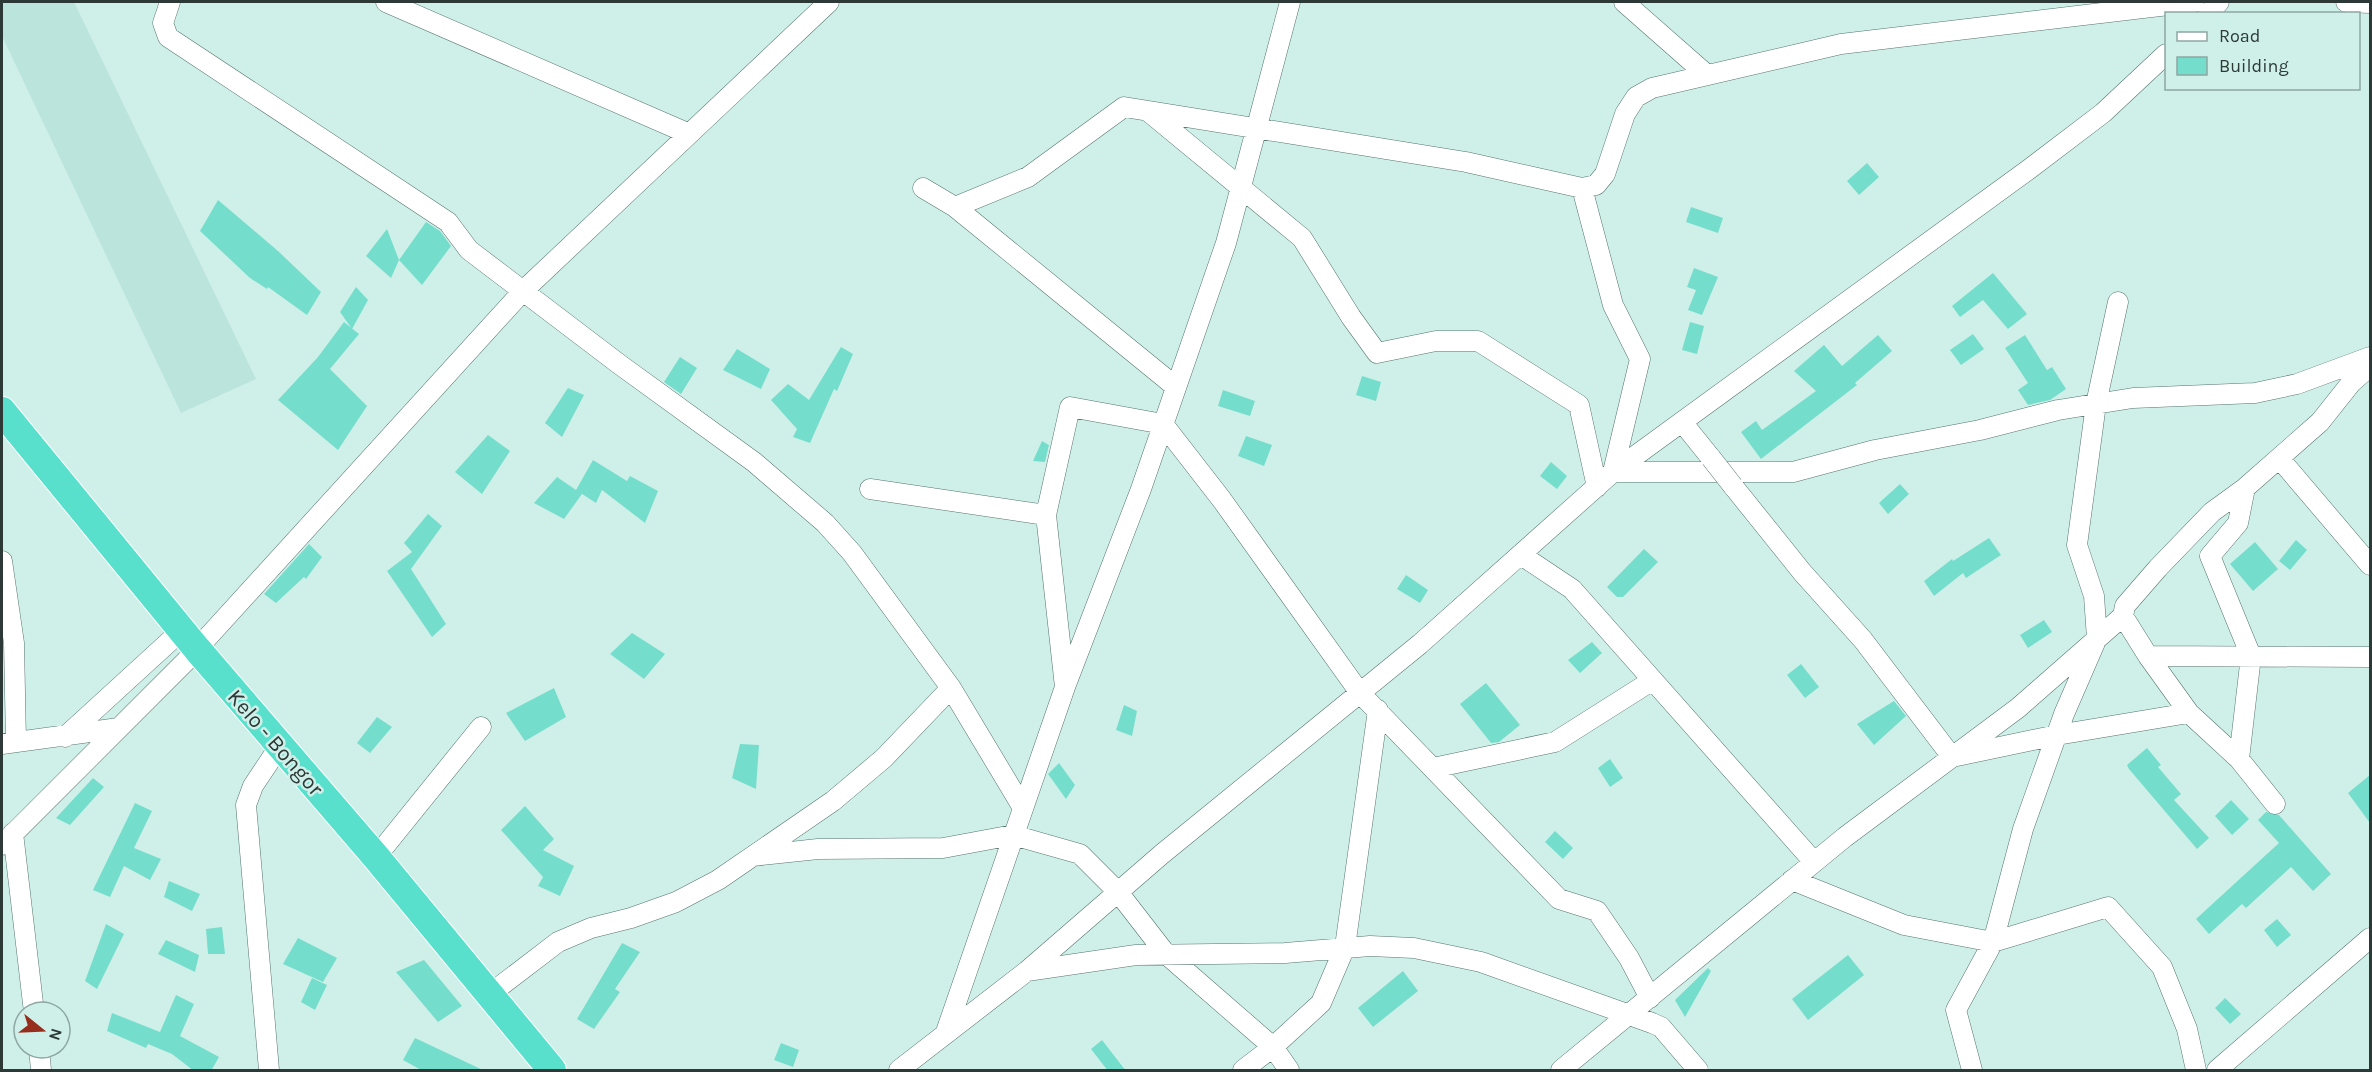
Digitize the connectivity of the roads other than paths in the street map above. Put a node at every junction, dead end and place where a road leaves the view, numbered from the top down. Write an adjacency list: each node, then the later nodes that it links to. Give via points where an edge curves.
1 (170, 2): 18 (street, via 163,23 168,37 448,222 469,250)
2 (386, 2): 13 (street)
3 (829, 2): 13 (street)
4 (1290, 2): 12 (street)
5 (1624, 2): 10 (street)
6 (2194, 2): 10 (street, via 1841,44)
7 (2346, 2): 8 (street)
8 (2370, 3)
9 (2165, 55): 25 (street, via 2103,113 2028,170)
10 (1707, 75): 16 (street, via 1652,88 1636,97 1625,114 1605,174 1596,185)
11 (1147, 111): 12 (street); 14 (street); 17 (street, via 1124,107 1028,177)
12 (1256, 129): 14 (street); 16 (street, via 1466,162)
13 (687, 133): 18 (street)
14 (1241, 187): 22 (street, via 1226,243); 29 (street, via 1302,238 1377,353 1436,340 1478,341 1579,405)
15 (923, 188): 17 (street)
16 (1582, 188): 28 (street, via 1613,305 1640,359)
17 (955, 207): 22 (street)
18 (523, 291): 38 (street); 44 (street, via 754,462 825,523 852,553)
19 (2118, 302): 23 (street)
20 (2370, 357): 23 (street, via 2297,384 2255,393 2133,398)
21 (2370, 366): 27 (street, via 2320,422)
22 (1176, 387): 26 (street)
23 (2096, 404): 28 (street, via 1875,450 1793,472); 37 (street, via 2077,545 2094,596)
24 (2, 411): 38 (highway, Kelo - Bongor)
25 (1682, 422): 28 (street); 54 (street, bridge, via 1802,572 1863,640)
26 (1163, 424): 32 (street, via 1070,407); 43 (street); 45 (street)
27 (2279, 458): 30 (street); 35 (street)
28 (1613, 472): 29 (street)
29 (1597, 487): 33 (street)
30 (2245, 488): 36 (street, via 2212,512 2166,560 2125,606); 40 (street, via 2238,523 2210,556)
31 (870, 489): 32 (street)
32 (1046, 515): 43 (street)
33 (1521, 555): 42 (street, via 1572,589); 45 (street)
34 (2, 561): 52 (street, via 14,643)
35 (2370, 565)
36 (2123, 616): 37 (street); 39 (street)
37 (2097, 638): 50 (street); 54 (street, via 2018,708)
38 (189, 640): 49 (street); 51 (street); 53 (highway, Kelo - Bongor)
39 (2148, 656): 40 (street); 47 (street)
40 (2251, 656): 41 (street); 55 (street)
41 (2370, 657)
42 (1653, 680): 56 (street, via 1555,742); 63 (street)
43 (1065, 687): 58 (street)
44 (951, 688): 58 (street); 61 (street, via 884,758 832,801)
45 (1360, 693): 46 (street); 65 (street)
46 (1378, 710): 56 (street); 68 (street)
47 (2189, 713): 50 (street); 55 (street)
48 (481, 727): 62 (street)
49 (119, 728): 51 (street); 60 (street)
50 (2056, 735): 54 (street); 67 (street, via 2024,829)
51 (66, 737): 52 (street)
52 (9, 743)
53 (279, 747): 62 (highway, Kelo - Bongor); 77 (street, via 253,786 246,805)
54 (1952, 757): 63 (street)
55 (2239, 759): 57 (street)
56 (1433, 768): 72 (street, via 1559,899 1597,911)
57 (2275, 804)
58 (1023, 808): 59 (street)
59 (1014, 835): 61 (street, via 943,848 818,849); 65 (street, via 1080,854); 75 (street)
60 (7, 839): 73 (street)
61 (753, 856): 71 (street, via 676,902 558,942)
62 (376, 857): 71 (highway, Kelo - Bongor)
63 (1814, 862): 64 (street)
64 (1792, 880): 67 (street, via 1904,925); 72 (street)
65 (1118, 892): 69 (street); 70 (street)
66 (2370, 939): 86 (street)
67 (1993, 942): 84 (street, via 1956,1010); 85 (street, via 2108,908 2162,967 2187,1029)
68 (1345, 947): 69 (street); 74 (street, via 1450,953); 76 (street, via 1321,1003)
69 (1166, 954): 70 (street, via 1083,961); 76 (street)
70 (1027, 971): 75 (street)
71 (490, 994): 78 (highway, Kelo - Bongor)
72 (1650, 998): 74 (street)
73 (32, 1000)
74 (1629, 1015): 82 (street); 83 (street, via 1661,1027)
75 (946, 1032): 79 (street)
76 (1273, 1047): 80 (street); 81 (street)
77 (269, 1071)
78 (552, 1071)
79 (899, 1071)
80 (1243, 1071)
81 (1289, 1071)
82 (1561, 1071)
83 (1698, 1071)
84 (1972, 1071)
85 (2196, 1071)
86 (2217, 1071)

